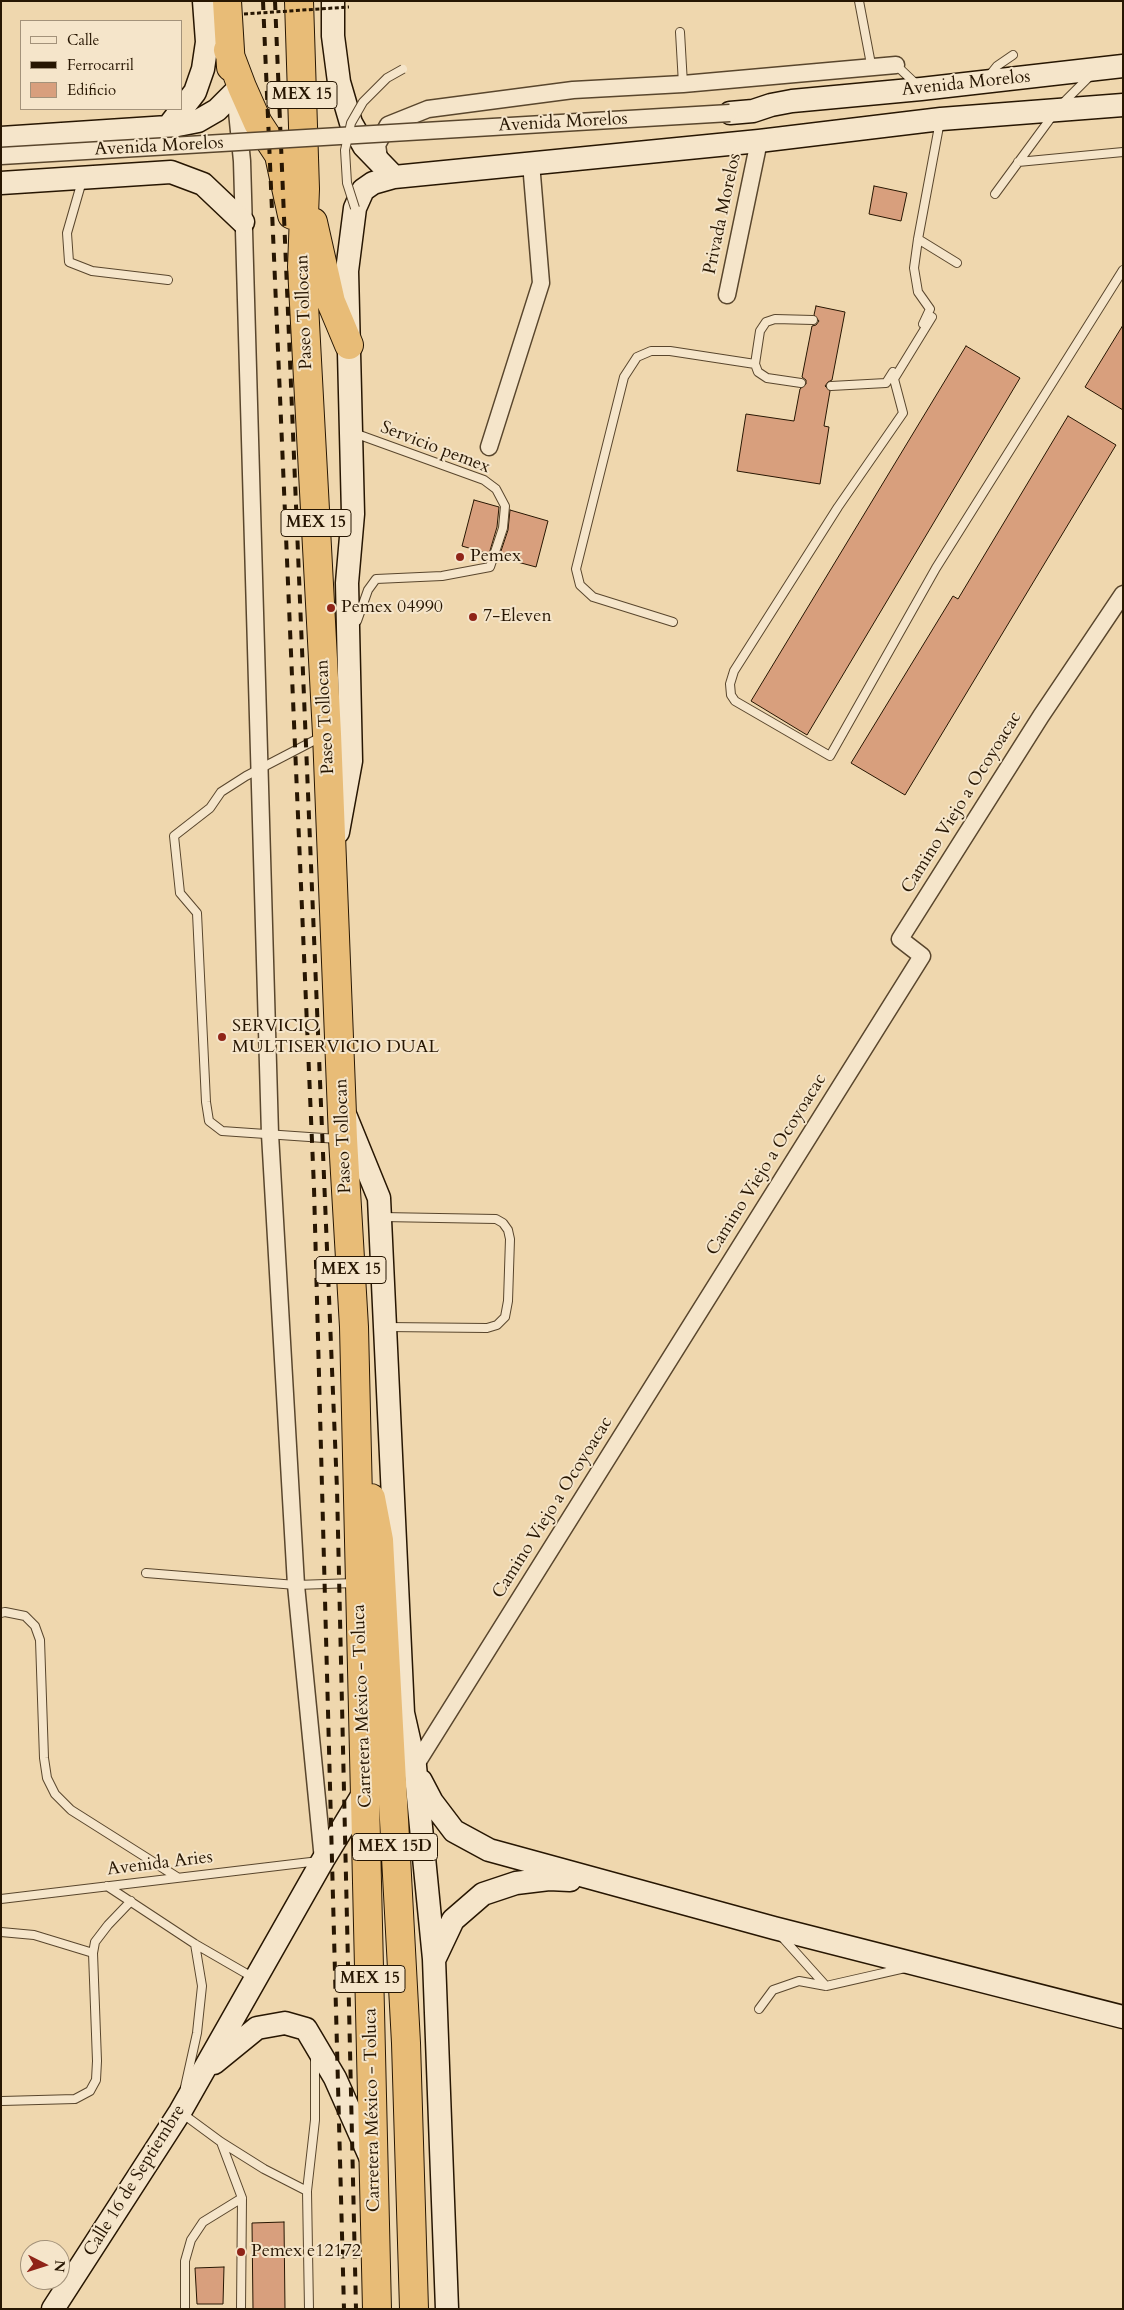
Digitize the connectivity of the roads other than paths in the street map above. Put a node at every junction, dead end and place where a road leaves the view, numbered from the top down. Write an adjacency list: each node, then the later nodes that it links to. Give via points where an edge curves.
1 (204, 1): 21 (main road, via 207,42 203,69 195,92)
2 (299, 1): 39 (highway, Paseo Tollocan / MEX 15)
3 (852, 1): 7 (lane)
4 (859, 1): 7 (lane)
5 (341, 4): 27 (main road, via 333,36)
6 (235, 8): 9 (highway)
7 (862, 21): 11 (lane)
8 (680, 32): 17 (lane)
9 (228, 50): 19 (highway); 45 (highway, via 258,123 279,155)
10 (1013, 55): 16 (lane, via 997,66)
11 (870, 59)
12 (896, 65): 17 (street); 18 (lane)
13 (1123, 66): 15 (main road, Avenida Morelos)
14 (403, 69): 27 (lane, bridge, via 387,78 363,102)
15 (1095, 71): 16 (main road, Avenida Morelos); 24 (lane)
16 (985, 82): 18 (main road, Avenida Morelos)
17 (683, 84): 36 (street, via 573,90 428,109 388,125 377,145)
18 (921, 89): 23 (main road, Avenida Morelos, via 792,101)
19 (235, 92): 28 (main road, via 217,110 198,121); 42 (street, via 242,161)
20 (1123, 105): 24 (main road, Avenida Morelos)
21 (182, 109)
22 (181, 110): 28 (main road)
23 (753, 111): 25 (main road, Avenida Morelos); 29 (main road)
24 (1055, 112): 26 (main road, Avenida Morelos); 34 (lane)
25 (730, 113): 33 (street, Avenida Morelos, bridge)
26 (940, 119): 29 (main road, Avenida Morelos); 43 (lane)
27 (351, 123): 36 (main road, via 364,146); 41 (lane, bridge, via 346,158 347,183)
28 (168, 127): 30 (main road)
29 (824, 133): 31 (main road, Avenida Morelos)
30 (1, 138)
31 (759, 140): 35 (main road, Avenida Morelos); 48 (street, Privada Morelos)
32 (1123, 152): 34 (lane)
33 (1, 156)
34 (1018, 162): 40 (lane)
35 (530, 163): 36 (main road, Avenida Morelos); 56 (street, via 541,284)
36 (387, 171): 41 (main road, Avenida Morelos, via 364,190)
37 (84, 177): 38 (main road, Avenida Morelos); 42 (main road, Avenida Morelos, via 170,172 203,184); 47 (lane, via 67,233 69,262 92,271)
38 (1, 183)
39 (305, 189): 45 (highway, Paseo Tollocan / MEX 15); 51 (highway, via 331,302)
40 (995, 194)
41 (355, 208): 51 (main road, Avenida Morelos, via 346,271)
42 (243, 222): 61 (street)
43 (918, 239): 44 (lane); 49 (lane, via 915,280 918,292)
44 (956, 263)
45 (302, 267): 60 (highway, Paseo Tollocan / MEX 15)
46 (1123, 270): 49 (lane, via 936,568 830,756 735,701 730,684 734,671 838,507 903,413 894,378)
47 (168, 280)
48 (727, 295)
49 (931, 313): 54 (lane, via 886,383)
50 (813, 320): 52 (lane, via 775,319 766,322 760,331)
51 (349, 345): 55 (main road, Avenida Morelos)
52 (755, 364): 53 (lane, via 758,372 767,378); 58 (lane, via 651,351 637,357 624,377 576,569 580,585 593,597)
53 (801, 382)
54 (831, 386)
55 (350, 431): 59 (main road, Avenida Morelos, via 353,514 346,583); 59 (lane, Servicio pemex, via 484,480 496,489 505,506 503,528 490,567 442,576 376,579 359,613)
56 (489, 447)
57 (1123, 594): 73 (street, Camino Viejo a Ocoyoacac, via 1041,716 900,939 922,956)
58 (673, 622)
59 (348, 660): 62 (main road, Avenida Morelos, via 351,761)
60 (327, 734): 61 (lane); 62 (highway, Paseo Tollocan / MEX 15)
61 (259, 770): 64 (street); 64 (lane, via 221,792 210,808 174,836 180,893 196,914 208,1121 222,1131)
62 (333, 858): 63 (highway, Paseo Tollocan / MEX 15)
63 (343, 1108): 65 (highway, Paseo Tollocan / MEX 15); 66 (main road, via 379,1198)
64 (270, 1134): 65 (lane); 71 (street)
65 (343, 1139): 68 (highway, Paseo Tollocan / MEX 15)
66 (380, 1216): 67 (main road); 67 (lane, via 496,1219 508,1230 510,1239 508,1301 505,1317 497,1326)
67 (385, 1327): 73 (main road, via 403,1713)
68 (358, 1432): 70 (highway, Carretera México - Toluca / MEX 15); 104 (highway, MEX 15D, via 379,1540 406,2043)
69 (146, 1573): 71 (lane)
70 (359, 1582): 71 (lane); 74 (highway, Carretera México - Toluca / MEX 15)
71 (296, 1585): 75 (street)
72 (1, 1613): 76 (lane, via 26,1616 36,1626 40,1640 44,1758 47,1778 55,1794 70,1810)
73 (414, 1766): 77 (main road, via 432,1802 454,1831 489,1850); 85 (main road)
74 (365, 1792): 75 (main road, Calle 16 de Septiembre); 96 (highway, Carretera México - Toluca / MEX 15)
75 (323, 1860): 76 (lane, Avenida Aries); 87 (main road, Calle 16 de Septiembre)
76 (177, 1877): 78 (lane, Avenida Aries)
77 (598, 1881): 81 (main road); 85 (main road, via 549,1879 516,1883 483,1894 453,1920)
78 (107, 1886): 79 (lane, Avenida Aries); 80 (lane)
79 (1, 1899)
80 (131, 1901): 83 (lane); 84 (lane, via 95,1942)
81 (774, 1928): 86 (main road); 88 (lane)
82 (1, 1932): 84 (lane, via 34,1935)
83 (195, 1944): 87 (lane); 94 (lane, via 202,1986 197,2033)
84 (93, 1953): 93 (lane, via 97,2061 96,2080 90,2091 75,2099)
85 (434, 1959): 105 (main road)
86 (920, 1965): 88 (lane); 90 (main road)
87 (256, 1979): 92 (main road, Calle 16 de Septiembre)
88 (826, 1986): 89 (lane, via 799,1982 773,1990)
89 (759, 2009)
90 (1123, 2017)
91 (315, 2046): 92 (main road, via 306,2029 285,2024 257,2028); 96 (main road, via 335,2078); 97 (lane, via 314,2149)
92 (199, 2077): 94 (main road, Calle 16 de Septiembre)
93 (2, 2100)
94 (180, 2112): 95 (lane); 99 (main road, Calle 16 de Septiembre)
95 (221, 2142): 97 (lane); 98 (lane)
96 (374, 2167): 103 (highway, Carretera México - Toluca / MEX 15)
97 (307, 2191): 102 (lane)
98 (242, 2198): 100 (lane, via 203,2222 191,2240 185,2261); 101 (lane)
99 (53, 2309)
100 (185, 2309)
101 (241, 2309)
102 (309, 2309)
103 (378, 2309)
104 (414, 2309)
105 (447, 2309)

